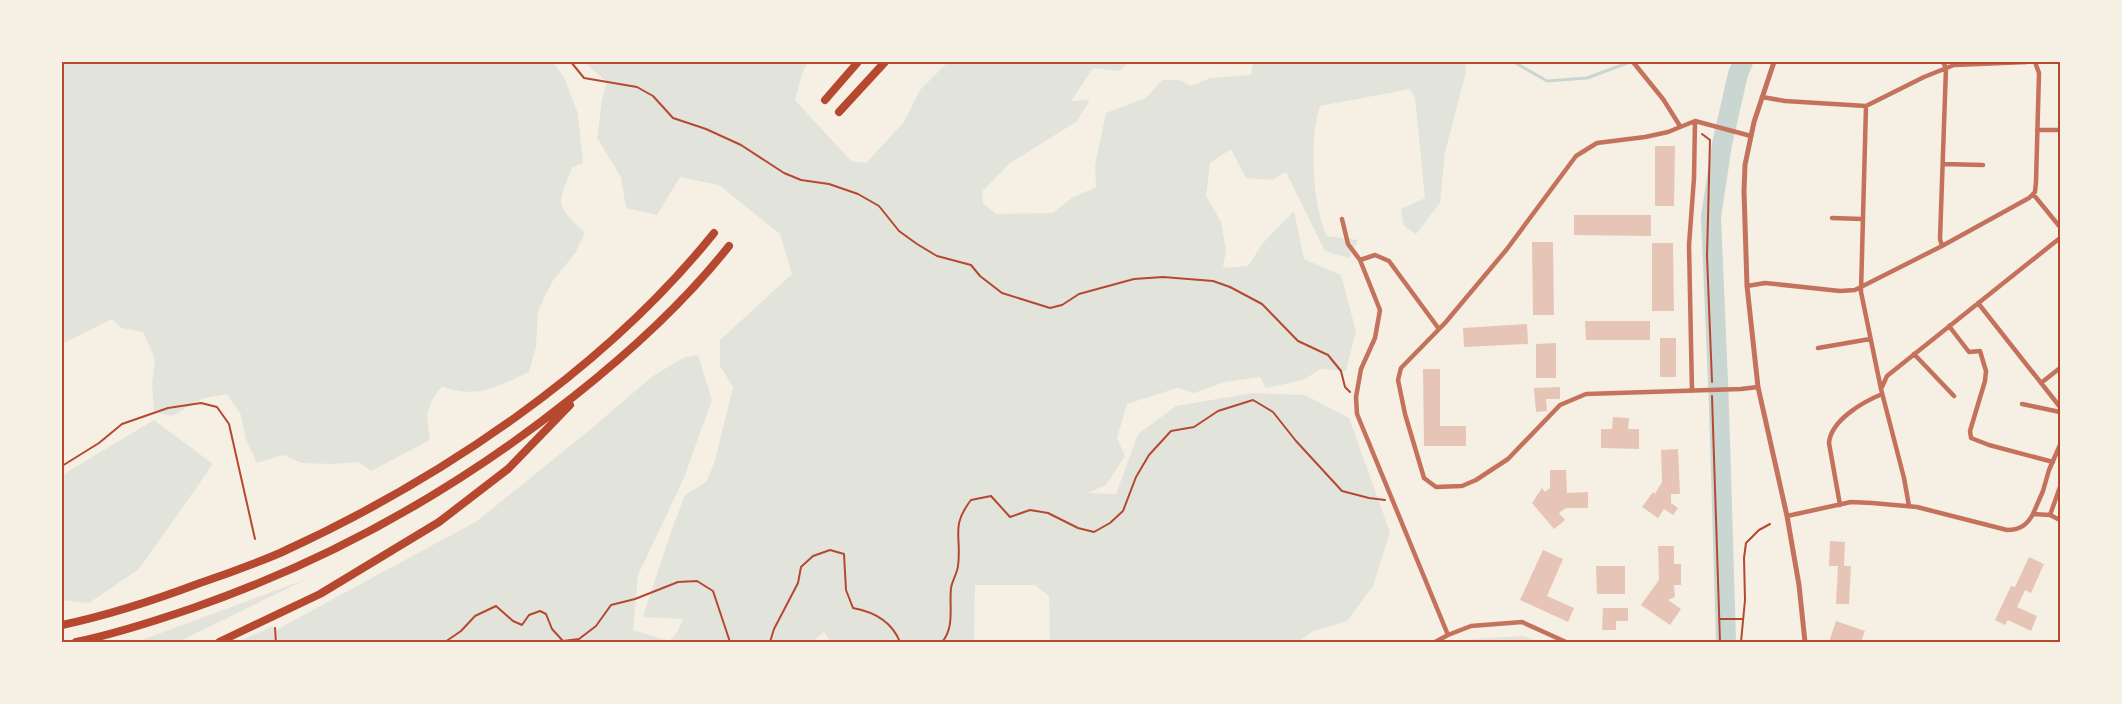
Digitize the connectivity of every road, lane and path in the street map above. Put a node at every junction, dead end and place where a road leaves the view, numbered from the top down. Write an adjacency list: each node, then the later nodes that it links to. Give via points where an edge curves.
1 (571, 62): 46 (path, via 584,78 637,87 653,96 673,118 741,145 784,173 858,194 879,206 917,244 938,256 971,265 1002,293 1050,308 1062,306 1079,294 1134,279 1213,281 1230,287 1262,304 1298,341 1328,356 1341,371 1345,387)
2 (858, 62): 11 (highway)
3 (885, 62): 13 (highway)
4 (1774, 62): 10 (street)
5 (1943, 62): 9 (street)
6 (2027, 62): 9 (street)
7 (2035, 62): 16 (street, via 2039,73)
8 (1634, 64): 15 (street)
9 (1946, 68): 12 (street); 19 (street)
10 (1762, 97): 12 (street); 18 (street)
11 (825, 100)
12 (1866, 106): 24 (street)
13 (839, 112)
14 (1695, 122): 15 (street); 18 (street); 43 (street, via 1689,245)
15 (1680, 126): 35 (street, via 1645,137 1597,143 1576,156)
16 (2037, 130): 17 (street); 21 (street)
17 (2061, 130)
18 (1751, 136): 31 (street, via 1744,191)
19 (1943, 164): 20 (street); 29 (street)
20 (1983, 165)
21 (2033, 194): 25 (street); 29 (street)
22 (1832, 218): 24 (street)
23 (1342, 219): 30 (street, via 1348,243)
24 (1862, 219): 32 (street)
25 (2061, 227)
26 (714, 233): 65 (highway, via 650,305 597,353 525,410 409,487 279,554 159,598)
27 (2061, 238): 33 (street)
28 (729, 246): 41 (highway, via 662,321)
29 (1942, 246): 32 (street)
30 (1360, 260): 35 (street, via 1375,255 1389,261); 46 (street, via 1380,310)
31 (1747, 286): 32 (street, via 1765,283 1848,291); 42 (street)
32 (1861, 287): 36 (street)
33 (1978, 303): 34 (street); 40 (street)
34 (1949, 326): 38 (street); 51 (street, via 1969,352 1980,351 1986,371 1971,438)
35 (1439, 329): 43 (street, via 1401,368 1398,380 1424,478 1436,487 1462,486 1476,480 1508,459 1560,405 1586,394)
36 (1870, 339): 37 (street); 44 (street)
37 (1818, 348)
38 (1914, 354): 44 (street, via 1887,376); 45 (street)
39 (2061, 368): 40 (street)
40 (2041, 383): 48 (street)
41 (590, 384): 68 (highway, via 471,472 342,546 234,593); 69 (highway, via 508,469 461,507 320,594)
42 (1758, 387): 43 (street); 59 (street)
43 (1692, 391)
44 (1882, 391): 55 (street, via 1863,402 1830,434); 56 (street)
45 (1954, 396)
46 (1356, 397): 54 (street, via 1357,414)
47 (2022, 404): 49 (street)
48 (2061, 407)
49 (2061, 412)
50 (2061, 445): 51 (street)
51 (2053, 462): 57 (street)
52 (62, 466): 62 (path, via 122,424 168,408 201,403 217,407 229,423)
53 (2061, 487): 58 (street)
54 (1391, 500): 67 (street); 75 (path, via 1342,491 1273,412 1252,400 1218,411 1194,426 1171,431 1149,455 1123,510 1094,532 1048,513 1030,510 1010,517 991,496 971,500 961,513 957,531 959,548 951,587 950,624)
55 (1839, 505): 56 (street, via 1851,502); 59 (street)
56 (1909, 506): 57 (street, via 2007,530 2022,527)
57 (2033, 514): 58 (street)
58 (2050, 515): 60 (street)
59 (1787, 516): 79 (street)
60 (2061, 520)
61 (1770, 524): 64 (path, via 1746,543)
62 (255, 540)
63 (1719, 619): 64 (path)
64 (1743, 619): 78 (path)
65 (62, 625)
66 (274, 628): 70 (path)
67 (1448, 635): 76 (street); 77 (street, via 1471,626 1522,622)
68 (76, 642)
69 (219, 642)
70 (276, 642)
71 (445, 642): 72 (path, via 475,615 496,606 522,625 529,615 540,611 563,641 579,639 596,626 611,605 678,582 697,581 713,591)
72 (730, 642)
73 (770, 642): 74 (path, via 798,583 801,567 813,556 830,550 844,554 846,590 853,608 869,611 895,629)
74 (900, 642)
75 (942, 642)
76 (1435, 642)
77 (1566, 642)
78 (1741, 642)
79 (1805, 642)

